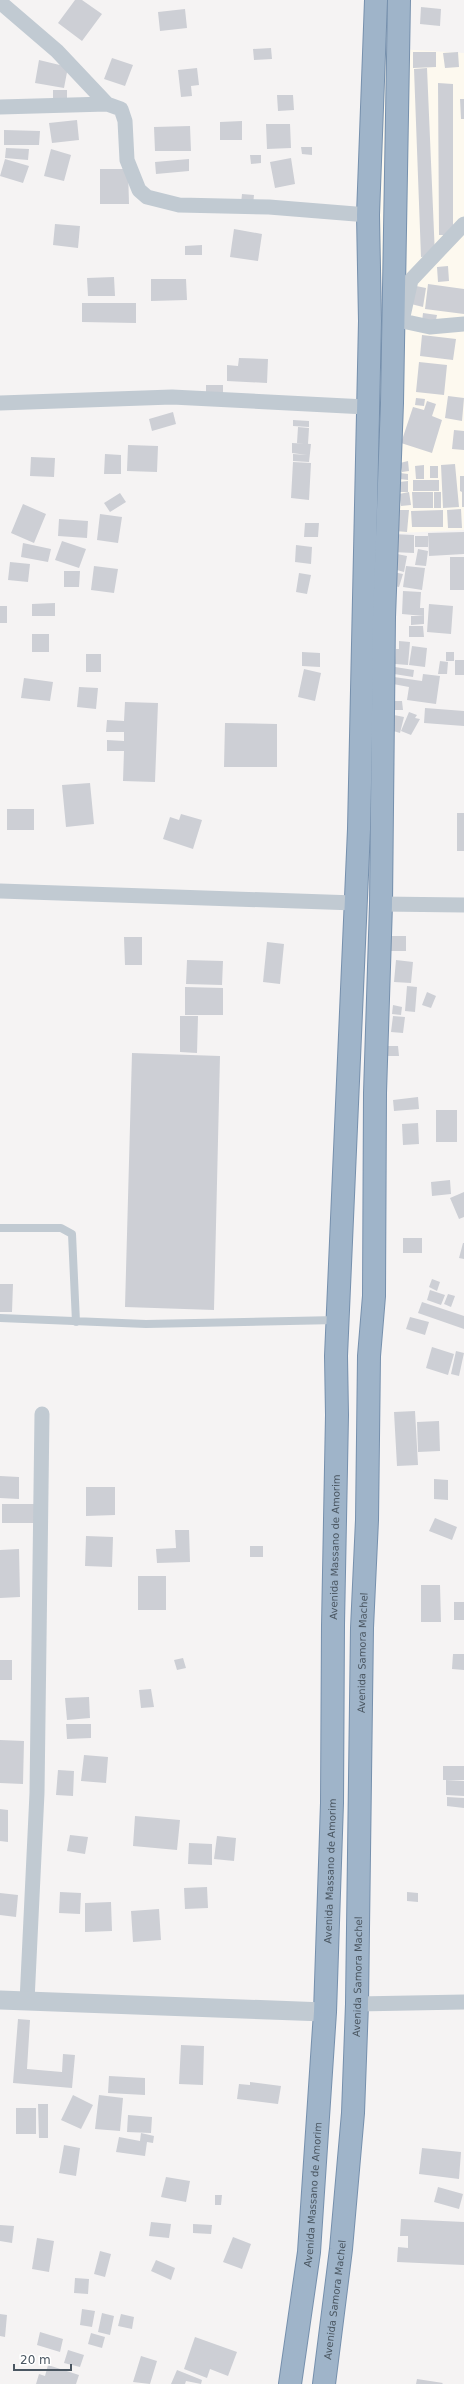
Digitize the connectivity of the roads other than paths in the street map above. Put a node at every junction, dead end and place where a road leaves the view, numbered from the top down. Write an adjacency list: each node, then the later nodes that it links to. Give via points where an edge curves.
1 (376, 0): 6 (highway, Avenida Massano de Amorim)
2 (399, 0): 8 (highway)
3 (0, 2): 4 (street, via 57,51)
4 (107, 104): 5 (street); 6 (street, via 121,109 125,121 127,160 139,190 147,197 179,205 269,207)
5 (0, 107)
6 (368, 215): 11 (highway, Avenida Massano de Amorim, via 370,321)
7 (464, 224): 8 (street, via 411,280)
8 (397, 320): 9 (street, via 430,327); 14 (highway, via 384,617)
9 (464, 324)
10 (0, 403): 11 (street, via 172,397)
11 (366, 407): 13 (highway, Avenida Massano de Amorim, via 359,822)
12 (0, 891): 13 (street)
13 (355, 903): 18 (highway, Avenida Massano de Amorim)
14 (381, 904): 15 (street); 21 (highway)
15 (464, 905)
16 (0, 1228): 19 (lane, via 61,1228 72,1234)
17 (0, 1318): 19 (lane)
18 (338, 1320): 19 (lane, via 146,1324); 22 (highway, Avenida Massano de Amorim)
19 (76, 1322)
20 (42, 1414): 24 (street, via 37,1793)
21 (367, 1520): 22 (highway); 26 (highway, Avenida Samora Machel, via 362,1628)
22 (336, 1522): 27 (highway, Avenida Massano de Amorim, via 332,1803)
23 (0, 2000): 24 (street)
24 (27, 2001): 27 (street)
25 (464, 2002): 26 (street)
26 (357, 2004): 29 (highway, Avenida Samora Machel, via 354,2113 341,2249)
27 (325, 2012): 28 (highway, Avenida Massano de Amorim, via 309,2252)
28 (290, 2384)
29 (324, 2384)

